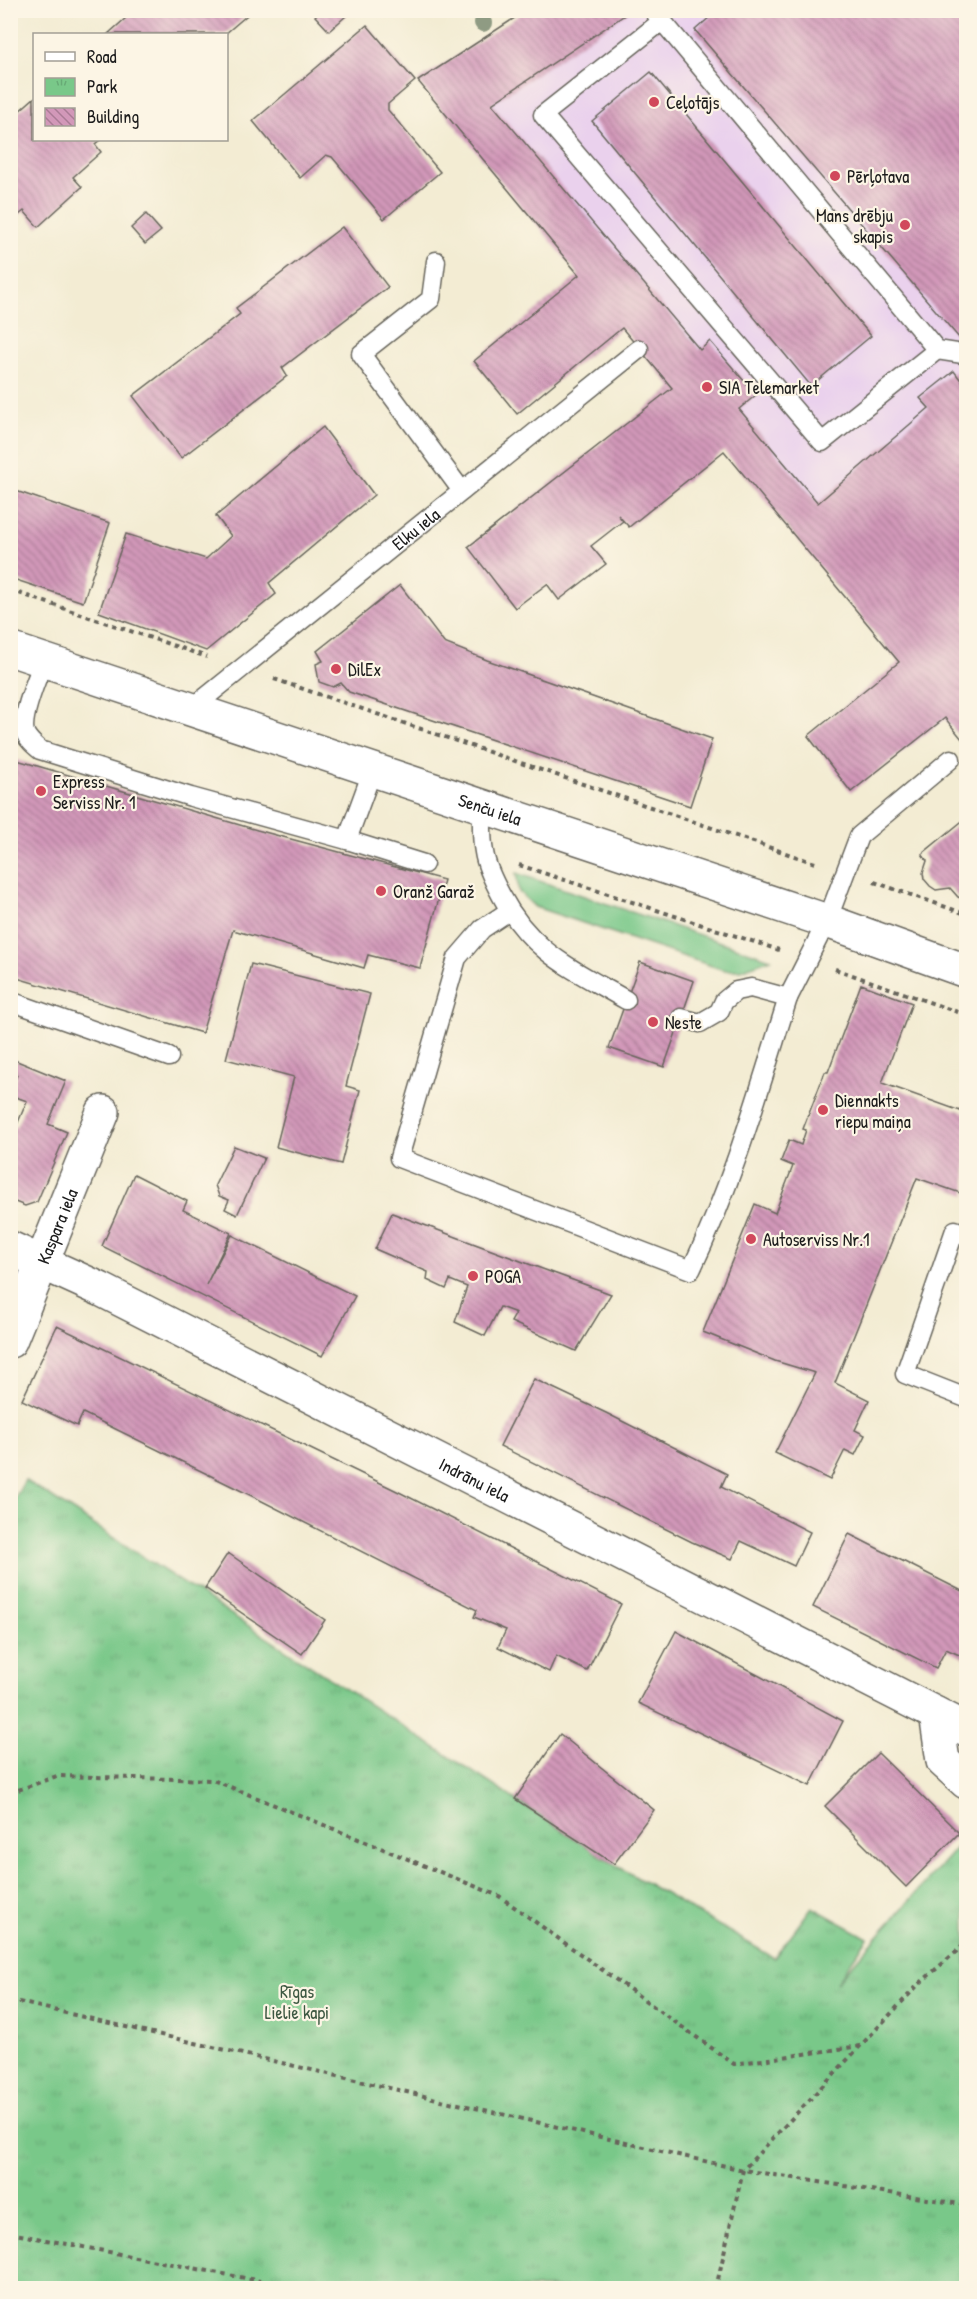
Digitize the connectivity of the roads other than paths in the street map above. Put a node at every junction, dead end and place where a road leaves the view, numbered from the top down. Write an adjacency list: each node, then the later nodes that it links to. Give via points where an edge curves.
1 (658, 16): 4 (lane); 4 (lane, via 543,116 822,442)
2 (436, 261): 6 (lane, via 431,299 361,354)
3 (639, 349): 6 (lane, Elku iela)
4 (937, 350): 5 (lane)
5 (963, 354)
6 (462, 491): 9 (lane, Elku iela)
7 (10, 649): 8 (street, Senču iela)
8 (44, 660): 9 (street, Senču iela); 13 (lane, via 24,731 40,750)
9 (191, 709): 11 (street, Senču iela)
10 (951, 759): 16 (lane, via 859,836)
11 (373, 769): 12 (street, Senču iela); 13 (lane)
12 (482, 806): 15 (lane, via 484,853); 16 (street, Senču iela)
13 (347, 840): 14 (lane)
14 (424, 864)
15 (509, 911): 18 (lane, via 482,928 456,958 399,1158 690,1270 717,1214); 19 (lane, via 549,955)
16 (827, 921): 17 (street, Senču iela); 18 (lane)
17 (966, 971)
18 (789, 998): 21 (lane, via 750,988 736,991 718,1012 700,1023)
19 (626, 1000)
20 (10, 1001): 22 (lane)
21 (681, 1018)
22 (169, 1057)
23 (103, 1112): 26 (street, Kaspara iela)
24 (966, 1235): 28 (lane, via 955,1230 905,1374)
25 (10, 1248): 26 (street, Indrānu iela)
26 (44, 1262): 27 (street, Kaspara iela); 29 (street, Indrānu iela)
27 (10, 1341)
28 (966, 1398)
29 (936, 1714): 30 (street, Indrānu iela); 31 (street, via 943,1761)
30 (966, 1729)
31 (966, 1782)

